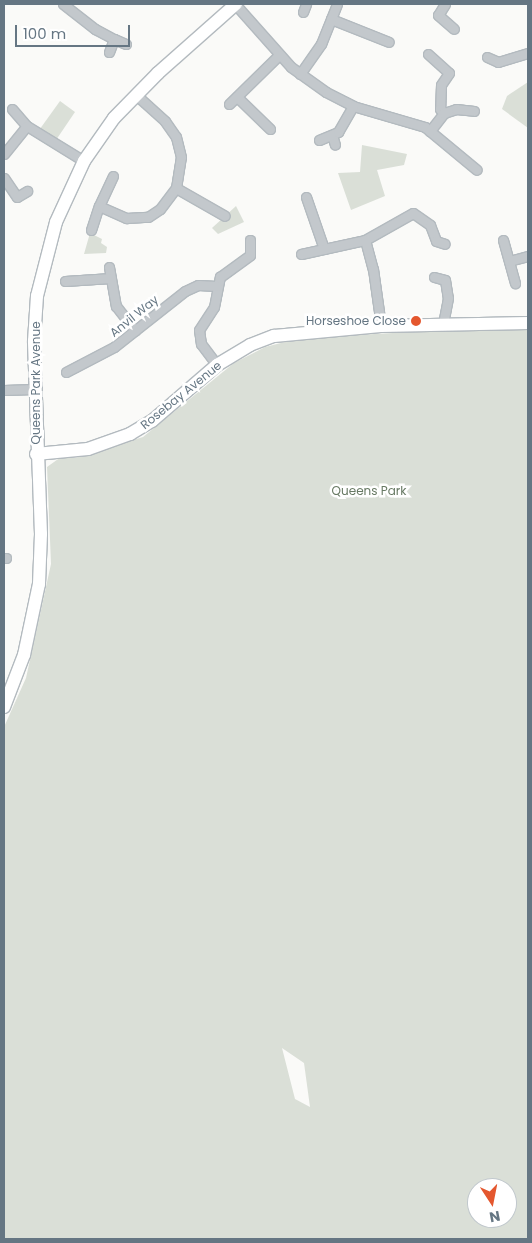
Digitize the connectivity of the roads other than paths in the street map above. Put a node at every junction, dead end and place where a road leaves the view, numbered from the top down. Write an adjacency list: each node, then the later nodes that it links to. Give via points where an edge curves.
1 (63, 4): 7 (street, via 90,26)
2 (236, 4): 13 (street); 16 (street, Queens Park Avenue)
3 (337, 4): 5 (street)
4 (445, 4): 6 (street, via 438,15)
5 (331, 19): 8 (street); 15 (street, via 321,44)
6 (454, 29)
7 (114, 39): 9 (street); 10 (street)
8 (389, 42)
9 (126, 44)
10 (109, 52)
11 (528, 53): 14 (street, via 498,62)
12 (428, 54): 22 (street, via 449,73 441,85 440,109)
13 (279, 55): 15 (street); 17 (street)
14 (487, 58)
15 (300, 74): 19 (street)
16 (136, 94): 30 (street, Queens Park Avenue); 34 (street, via 165,121 176,137 181,157)
17 (237, 97): 18 (street); 24 (street)
18 (229, 104)
19 (353, 106): 25 (street); 26 (street, via 344,126)
20 (12, 110): 23 (street)
21 (474, 111): 22 (street, via 456,109)
22 (444, 114): 25 (street)
23 (27, 126): 29 (street); 30 (street)
24 (270, 129)
25 (430, 131): 31 (street)
26 (332, 136): 27 (street); 28 (street)
27 (319, 140)
28 (335, 145)
29 (4, 154)
30 (84, 161): 60 (street, Queens Park Avenue, via 62,207 44,263 35,320)
31 (477, 170)
32 (113, 176): 37 (street)
33 (4, 178): 35 (street, via 16,197)
34 (176, 188): 37 (street, via 160,209 148,217 126,218); 38 (street)
35 (27, 191)
36 (306, 196): 44 (street)
37 (99, 206): 39 (street)
38 (225, 216)
39 (91, 230)
40 (250, 240): 53 (street, via 250,255 226,270)
41 (365, 240): 43 (street, via 413,213 430,226 436,241); 44 (street); 56 (street)
42 (503, 240): 47 (street)
43 (445, 244)
44 (324, 249): 45 (street)
45 (301, 254)
46 (528, 256): 47 (street)
47 (509, 261): 52 (street)
48 (109, 267): 50 (street)
49 (434, 276): 55 (street, via 445,280 448,298)
50 (111, 278): 51 (street); 57 (street, via 116,306)
51 (65, 280)
52 (514, 283)
53 (217, 286): 57 (street, Anvil Way, via 198,285 185,291); 58 (street, via 214,307 200,330 201,344)
54 (528, 323): 55 (street, Rosebay Avenue)
55 (443, 324): 56 (street, Rosebay Avenue)
56 (381, 326): 58 (street, Rosebay Avenue, via 274,336 250,345)
57 (135, 330): 59 (street, Anvil Way, via 110,350)
58 (217, 365): 62 (street, Rosebay Avenue, via 152,421 130,434 88,449)
59 (66, 372)
60 (34, 389): 61 (street); 62 (street, Queens Park Avenue)
61 (4, 390)
62 (36, 454): 63 (street, Queens Park Avenue, via 41,534 39,584 24,655)
63 (4, 707)

